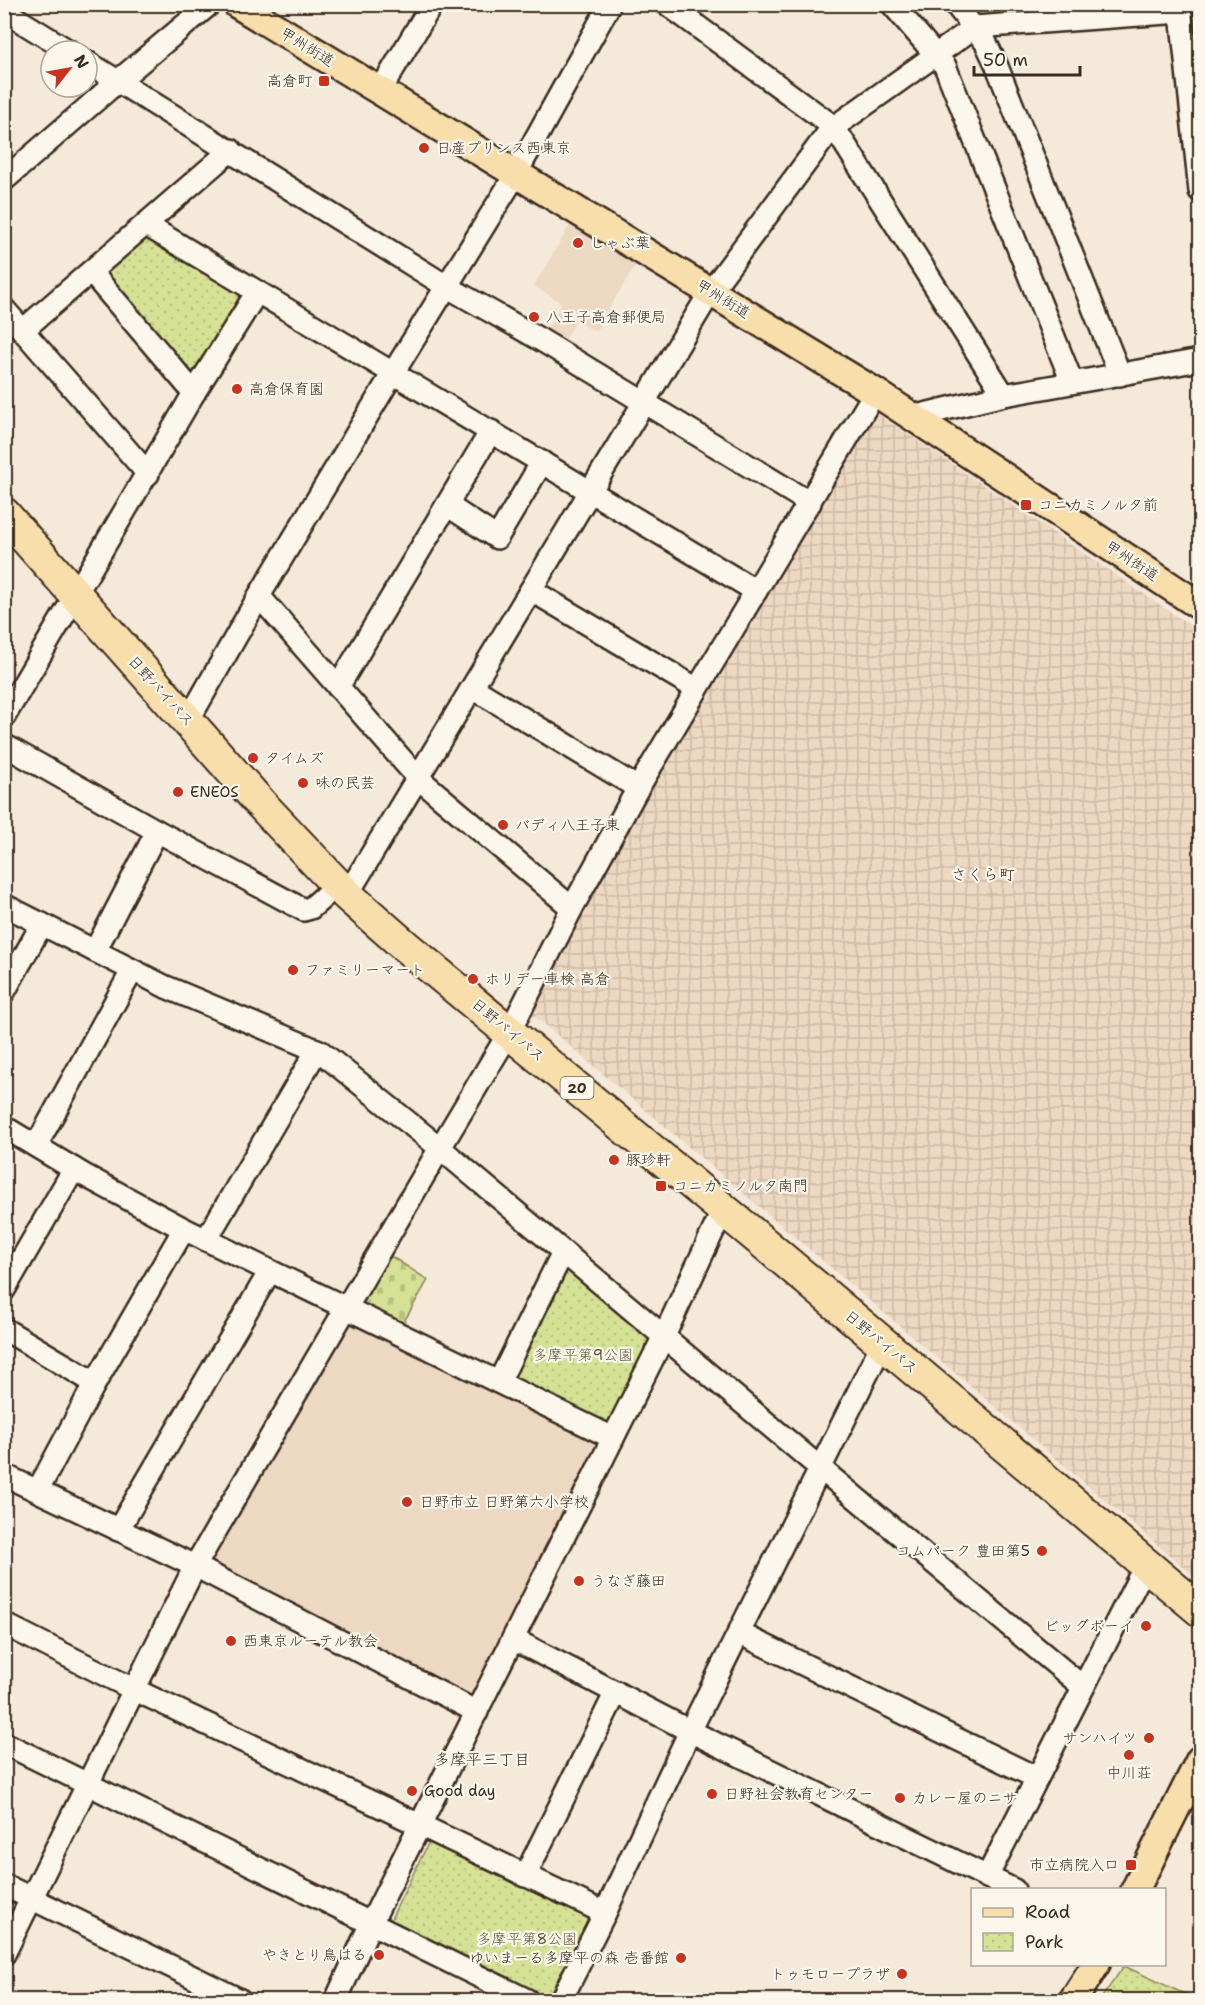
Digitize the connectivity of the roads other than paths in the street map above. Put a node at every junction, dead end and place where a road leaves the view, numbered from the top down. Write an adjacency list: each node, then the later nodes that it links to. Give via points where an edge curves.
1 (210, 4): 14 (street)
2 (237, 4): 15 (main road, 甲州街道)
3 (432, 4): 15 (street)
4 (610, 4): 18 (street)
5 (667, 4): 16 (street)
6 (892, 4): 12 (street)
7 (955, 4): 10 (street)
8 (1180, 8): 10 (street); 20 (street)
9 (4, 11): 11 (street)
10 (975, 27): 12 (street); 30 (street, via 996,64)
11 (50, 39)
12 (936, 55): 16 (street); 31 (street, via 945,66)
13 (99, 69): 14 (street)
14 (118, 81): 17 (street); 19 (street)
15 (380, 91): 18 (main road, 甲州街道)
16 (834, 127): 24 (street); 34 (street)
17 (231, 150): 21 (street); 23 (street)
18 (516, 174): 23 (street); 24 (main road, 甲州街道)
19 (4, 180)
20 (1200, 191)
21 (146, 225): 22 (street); 25 (street)
22 (91, 272): 27 (street); 33 (street)
23 (446, 286): 29 (street); 35 (street)
24 (711, 291): 32 (main road, 甲州街道); 35 (street)
25 (257, 292): 29 (street); 33 (street)
26 (4, 309): 27 (street)
27 (23, 330): 39 (street)
28 (1200, 360): 30 (street)
29 (393, 373): 37 (street); 47 (street)
30 (1120, 375): 31 (street)
31 (1071, 382): 34 (street)
32 (875, 392): 36 (main road, 甲州街道); 41 (street)
33 (194, 393): 39 (street)
34 (1004, 394): 36 (street)
35 (642, 402): 40 (street); 41 (street)
36 (912, 417): 48 (main road, 甲州街道)
37 (490, 431): 38 (street); 42 (street)
38 (542, 462): 40 (street); 42 (street, via 496,538)
39 (148, 474): 46 (street)
40 (590, 491): 44 (street); 45 (street)
41 (810, 503): 45 (street)
42 (447, 505): 49 (street)
43 (4, 514): 46 (highway, 日野バイパス / 20)
44 (531, 590): 50 (street); 51 (street)
45 (756, 591): 51 (street)
46 (75, 595): 52 (street); 53 (highway, 日野バイパス / 20)
47 (259, 596): 49 (street); 53 (street)
48 (1200, 606)
49 (338, 687): 55 (street)
50 (473, 688): 55 (street); 56 (street)
51 (697, 689): 56 (street)
52 (4, 717)
53 (188, 721): 58 (highway, 日野バイパス / 20)
54 (4, 745): 57 (street)
55 (418, 778): 58 (street); 60 (street)
56 (638, 788): 60 (street)
57 (157, 831): 58 (street, via 304,910); 62 (street)
58 (342, 890): 65 (highway, 日野バイパス / 20)
59 (4, 905): 61 (street)
60 (572, 908): 65 (street)
61 (42, 924): 62 (street); 64 (street)
62 (95, 951): 63 (street)
63 (132, 971): 66 (street); 68 (street)
64 (4, 992)
65 (510, 1031): 69 (street); 71 (highway, 日野バイパス / 20)
66 (317, 1050): 69 (street); 73 (street)
67 (4, 1126): 68 (street)
68 (36, 1146): 70 (street)
69 (440, 1149): 74 (street); 77 (street)
70 (74, 1169): 72 (street); 76 (street)
71 (723, 1210): 79 (street); 80 (highway, 日野バイパス / 20)
72 (184, 1229): 73 (street); 82 (street)
73 (206, 1240): 75 (street)
74 (563, 1252): 79 (street); 81 (street)
75 (270, 1271): 77 (street); 87 (street)
76 (4, 1290)
77 (347, 1308): 81 (street); 89 (street)
78 (4, 1329): 82 (street)
79 (664, 1336): 83 (street); 84 (street)
80 (882, 1344): 84 (street); 88 (highway, 日野バイパス / 20)
81 (499, 1382): 83 (street)
82 (95, 1383): 86 (street)
83 (613, 1438): 93 (street)
84 (820, 1468): 92 (street); 94 (street)
85 (4, 1475): 86 (street)
86 (38, 1490): 87 (street)
87 (118, 1530): 89 (street)
88 (1146, 1564): 90 (highway, 日野バイパス / 20); 94 (street)
89 (195, 1566): 95 (street); 97 (street)
90 (1200, 1610)
91 (4, 1624): 95 (street)
92 (739, 1633): 98 (street); 101 (street)
93 (513, 1639): 96 (street); 97 (street)
94 (1083, 1687): 101 (street)
95 (135, 1690): 102 (street); 103 (street)
96 (616, 1692): 98 (street); 104 (street)
97 (477, 1712): 103 (street)
98 (690, 1731): 105 (street); 110 (street)
99 (4, 1743): 102 (street)
100 (1200, 1760): 108 (main road)
101 (1037, 1778): 105 (street)
102 (87, 1783): 109 (street); 111 (street)
103 (420, 1826): 104 (street); 111 (street)
104 (525, 1876): 110 (street)
105 (987, 1877): 107 (street)
106 (4, 1885): 109 (street)
107 (1010, 1888)
108 (1136, 1888)
109 (32, 1899): 112 (street); 114 (street)
110 (605, 1913): 117 (street)
111 (371, 1923): 115 (street); 116 (street)
112 (4, 1954)
113 (1095, 1966): 118 (main road)
114 (240, 2001)
115 (336, 2001)
116 (527, 2001)
117 (561, 2001)
118 (1073, 2001)

